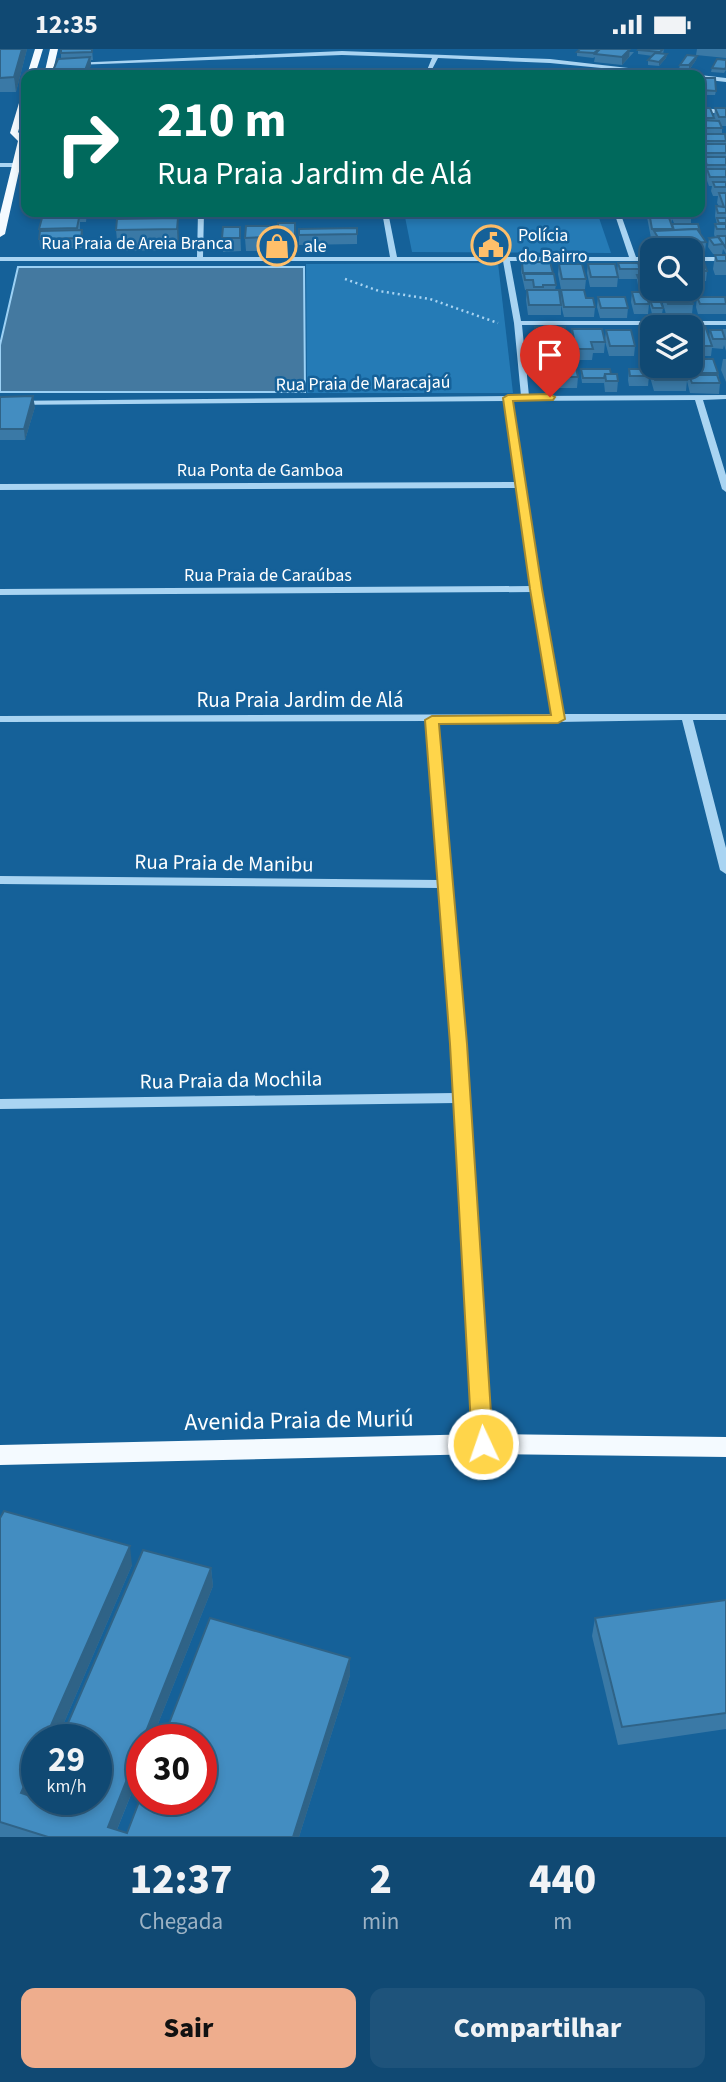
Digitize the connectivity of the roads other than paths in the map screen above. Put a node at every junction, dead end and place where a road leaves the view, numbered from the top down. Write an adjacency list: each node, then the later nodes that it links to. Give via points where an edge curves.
1 (39, 49): 8 (main road)
2 (54, 49): 7 (main road)
3 (552, 49): 6 (street)
4 (320, 51): 5 (street); 7 (street)
5 (436, 56): 6 (street); 10 (street)
6 (550, 61): 11 (street)
7 (51, 64): 9 (main road)
8 (33, 70)
9 (49, 70)
10 (429, 70)
11 (637, 70)
12 (705, 78): 13 (street)
13 (725, 81)
14 (21, 109): 17 (main road, via 14,133)
15 (705, 110): 16 (street)
16 (726, 112)
17 (21, 137)
18 (21, 152): 20 (main road)
19 (0, 165): 20 (street)
20 (18, 165): 24 (main road)
21 (201, 217): 26 (street)
22 (386, 217): 27 (street)
23 (619, 217): 28 (street)
24 (1, 229)
25 (0, 259): 26 (street, Rua Praia de Areia Branca)
26 (200, 259): 27 (street, Rua Praia de Areia Branca)
27 (394, 259): 32 (street, Rua Praia de Areia Branca)
28 (634, 259): 29 (street, Rua Praia de Areia Branca); 32 (street, Rua Praia de Areia Branca)
29 (640, 259)
30 (703, 259): 31 (street)
31 (726, 259)
32 (506, 260): 33 (street)
33 (518, 323): 34 (street); 35 (street)
34 (726, 323)
35 (525, 397): 36 (street, Rua Praia de Maracajaú); 38 (street, Rua Praia de Maracajaú)
36 (698, 397): 37 (street, Rua Praia de Maracajaú); 42 (street)
37 (726, 397)
38 (508, 398): 39 (street, Rua Praia de Maracajaú); 40 (street)
39 (0, 403)
40 (520, 485): 41 (street, Rua Ponta de Gamboa); 43 (street)
41 (0, 487)
42 (726, 489)
43 (536, 589): 44 (street, Rua Praia de Caraúbas); 48 (street)
44 (0, 592)
45 (726, 717): 46 (street, Rua Praia Jardim de Alá)
46 (687, 718): 48 (street, Rua Praia Jardim de Alá); 50 (street)
47 (0, 719): 49 (street, Rua Praia Jardim de Alá)
48 (558, 719): 49 (street, Rua Praia Jardim de Alá)
49 (432, 720): 52 (street)
50 (726, 870)
51 (0, 880): 52 (street, Rua Praia de Manibu)
52 (447, 884): 53 (street)
53 (462, 1098): 54 (street, Rua Praia da Mochila); 55 (street)
54 (0, 1104)
55 (483, 1444): 56 (main road, Avenida Praia de Muriú); 57 (main road, Avenida Praia de Muriú)
56 (726, 1447)
57 (0, 1455)

